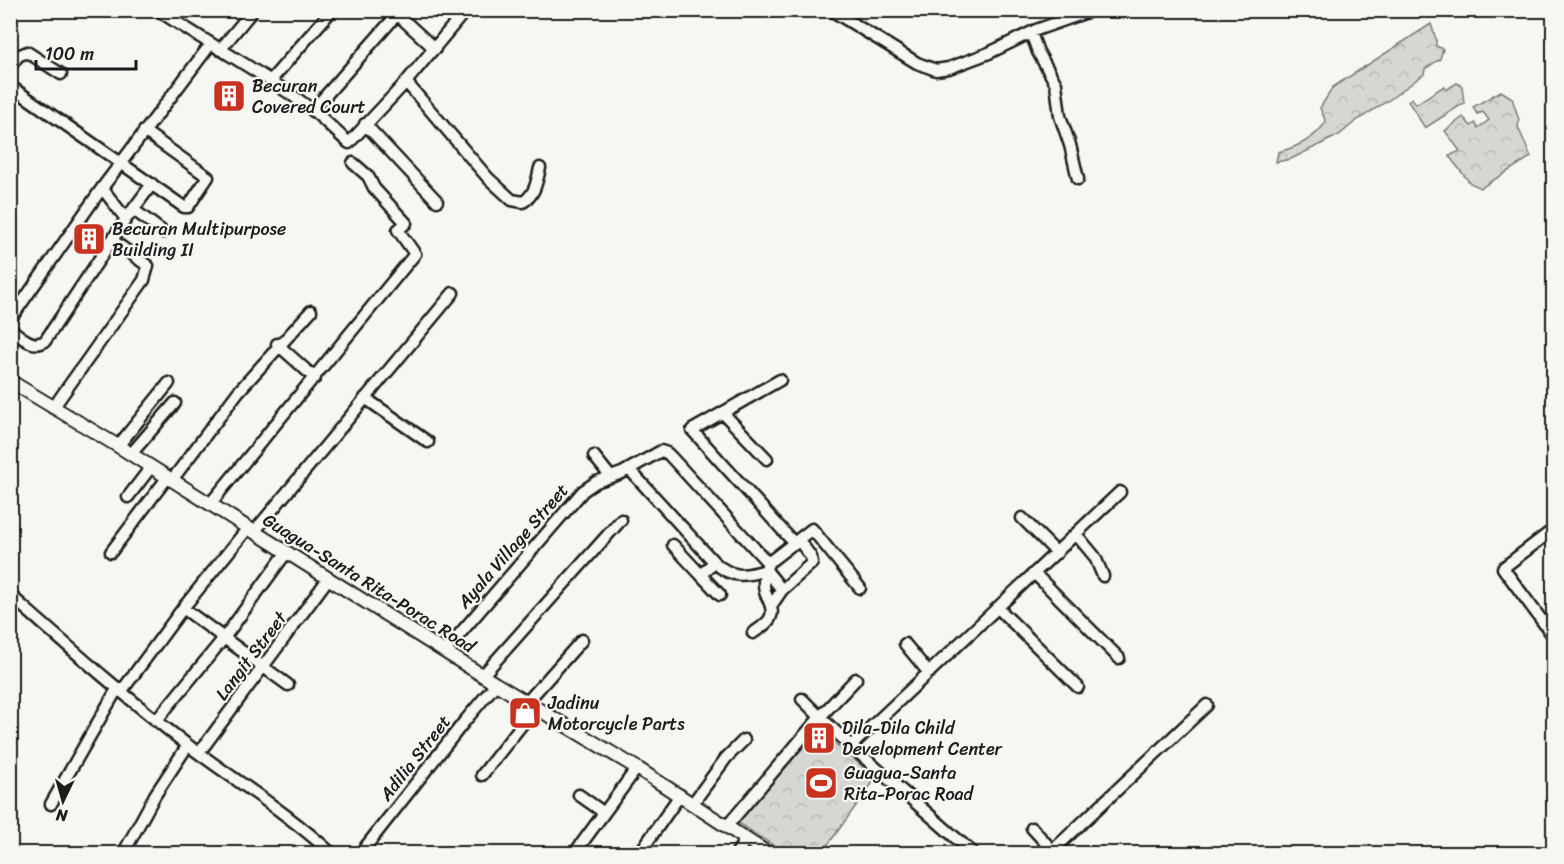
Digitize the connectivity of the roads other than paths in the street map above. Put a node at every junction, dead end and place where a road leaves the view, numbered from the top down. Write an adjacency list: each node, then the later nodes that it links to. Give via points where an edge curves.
1 (158, 10): 9 (street)
2 (253, 10): 9 (street)
3 (332, 10): 13 (street)
4 (466, 10): 10 (street)
5 (831, 10): 8 (street, via 917,63 936,70)
6 (1093, 10): 8 (street)
7 (399, 13): 10 (street); 16 (street)
8 (1032, 36): 22 (street, via 1056,84 1060,116)
9 (215, 47): 13 (street); 18 (street)
10 (435, 49): 14 (street)
11 (10, 67): 12 (street, via 27,52)
12 (61, 74)
13 (271, 80): 16 (street)
14 (406, 82): 17 (street); 21 (street, via 488,178 512,200 523,202 530,196)
15 (10, 86): 19 (street)
16 (313, 110): 17 (street, via 349,143)
17 (365, 124): 25 (street)
18 (144, 131): 19 (street); 23 (street, via 208,177 186,207)
19 (121, 162): 23 (street); 24 (street)
20 (353, 163): 35 (street, via 406,223 398,230 415,254)
21 (540, 168)
22 (1078, 179)
23 (152, 184): 26 (street)
24 (102, 188): 27 (street); 32 (street)
25 (436, 201)
26 (134, 210): 27 (street); 28 (street)
27 (126, 219): 29 (street)
28 (163, 232)
29 (112, 240): 33 (street, via 42,343 31,343); 41 (street, via 148,266 148,271)
30 (453, 293): 39 (street)
31 (311, 311): 34 (street)
32 (10, 320)
33 (10, 329)
34 (278, 345): 35 (street); 51 (street)
35 (315, 378): 54 (street)
36 (780, 380): 42 (street)
37 (10, 381): 41 (main road, Guagua-Santa Rita-Porac Road)
38 (169, 383): 44 (street)
39 (365, 398): 43 (street); 58 (street)
40 (175, 403): 45 (street)
41 (53, 408): 44 (main road, Guagua-Santa Rita-Porac Road)
42 (723, 413): 47 (street); 60 (street, via 692,430)
43 (428, 442)
44 (118, 446): 45 (main road, Guagua-Santa Rita-Porac Road)
45 (131, 454): 48 (main road, Guagua-Santa Rita-Porac Road)
46 (594, 456): 50 (street)
47 (767, 459)
48 (151, 467): 51 (main road, Guagua-Santa Rita-Porac Road); 53 (street)
49 (629, 469): 50 (street, Ayala Village Street); 65 (street); 66 (street, Ayala Village Street, via 657,452 667,453)
50 (610, 476): 85 (street, Ayala Village Street, via 583,491)
51 (170, 479): 54 (main road, Guagua-Santa Rita-Porac Road); 62 (street)
52 (1120, 492): 59 (street)
53 (128, 497)
54 (210, 504): 58 (main road, Guagua-Santa Rita-Porac Road)
55 (1022, 518): 64 (street)
56 (621, 520): 89 (street)
57 (1554, 529): 81 (street, via 1503,568)
58 (251, 530): 63 (main road, Guagua-Santa Rita-Porac Road); 78 (street)
59 (1076, 534): 64 (street); 70 (street, via 1095,557)
60 (797, 542): 66 (street); 73 (street, via 812,528); 74 (street, via 812,563)
61 (673, 545): 68 (street)
62 (111, 552)
63 (286, 553): 71 (main road, Guagua-Santa Rita-Porac Road); 82 (street)
64 (1057, 553): 67 (street)
65 (714, 562): 68 (street); 69 (street, via 727,573)
66 (767, 566): 69 (street); 72 (street); 74 (street, Ayala Village Street)
67 (1034, 573): 79 (street); 86 (street)
68 (700, 575): 76 (street)
69 (740, 575): 72 (street)
70 (1103, 576)
71 (328, 579): 85 (main road, Guagua-Santa Rita-Porac Road); 87 (street, Langit Street)
72 (765, 587): 77 (street)
73 (860, 588)
74 (782, 590): 77 (street)
75 (10, 595): 94 (street)
76 (720, 595)
77 (771, 606): 80 (street, via 771,618)
78 (183, 608): 82 (street); 94 (street)
79 (998, 608): 88 (street); 93 (street)
80 (753, 633)
81 (1554, 637)
82 (224, 638): 87 (street); 99 (street)
83 (582, 640): 96 (street)
84 (905, 644): 88 (street)
85 (445, 651): 89 (main road, Guagua-Santa Rita-Porac Road)
86 (1119, 658)
87 (263, 667): 92 (street); 103 (street, Langit Street)
88 (929, 673): 102 (street)
89 (483, 675): 91 (main road, Guagua-Santa Rita-Porac Road)
90 (856, 679): 98 (street)
91 (496, 684): 96 (main road, Guagua-Santa Rita-Porac Road); 117 (street, Adilia Street)
92 (288, 685)
93 (1078, 687)
94 (119, 690): 99 (street); 108 (street)
95 (802, 699): 98 (street)
96 (531, 705): 104 (main road, Guagua-Santa Rita-Porac Road); 105 (street)
97 (1207, 705): 114 (street)
98 (820, 717): 102 (street); 111 (street)
99 (156, 721): 101 (street)
100 (744, 740): 109 (street)
101 (188, 745): 103 (street); 115 (street, via 154,795)
102 (850, 746): 122 (street)
103 (199, 753): 116 (street)
104 (637, 768): 107 (main road, Guagua-Santa Rita-Porac Road); 110 (street)
105 (482, 775)
106 (579, 795): 110 (street)
107 (680, 795): 109 (main road, Guagua-Santa Rita-Porac Road); 119 (street)
108 (51, 804)
109 (693, 804): 111 (main road, Guagua-Santa Rita-Porac Road)
110 (603, 813): 118 (street)
111 (727, 826): 113 (main road, Guagua-Santa Rita-Porac Road)
112 (1032, 828): 114 (street)
113 (746, 839): 120 (street); 121 (main road, Guagua-Santa Rita-Porac Road)
114 (1050, 852)
115 (123, 854)
116 (332, 854)
117 (360, 854)
118 (574, 854)
119 (639, 854)
120 (736, 854)
121 (769, 854)
122 (974, 854)

